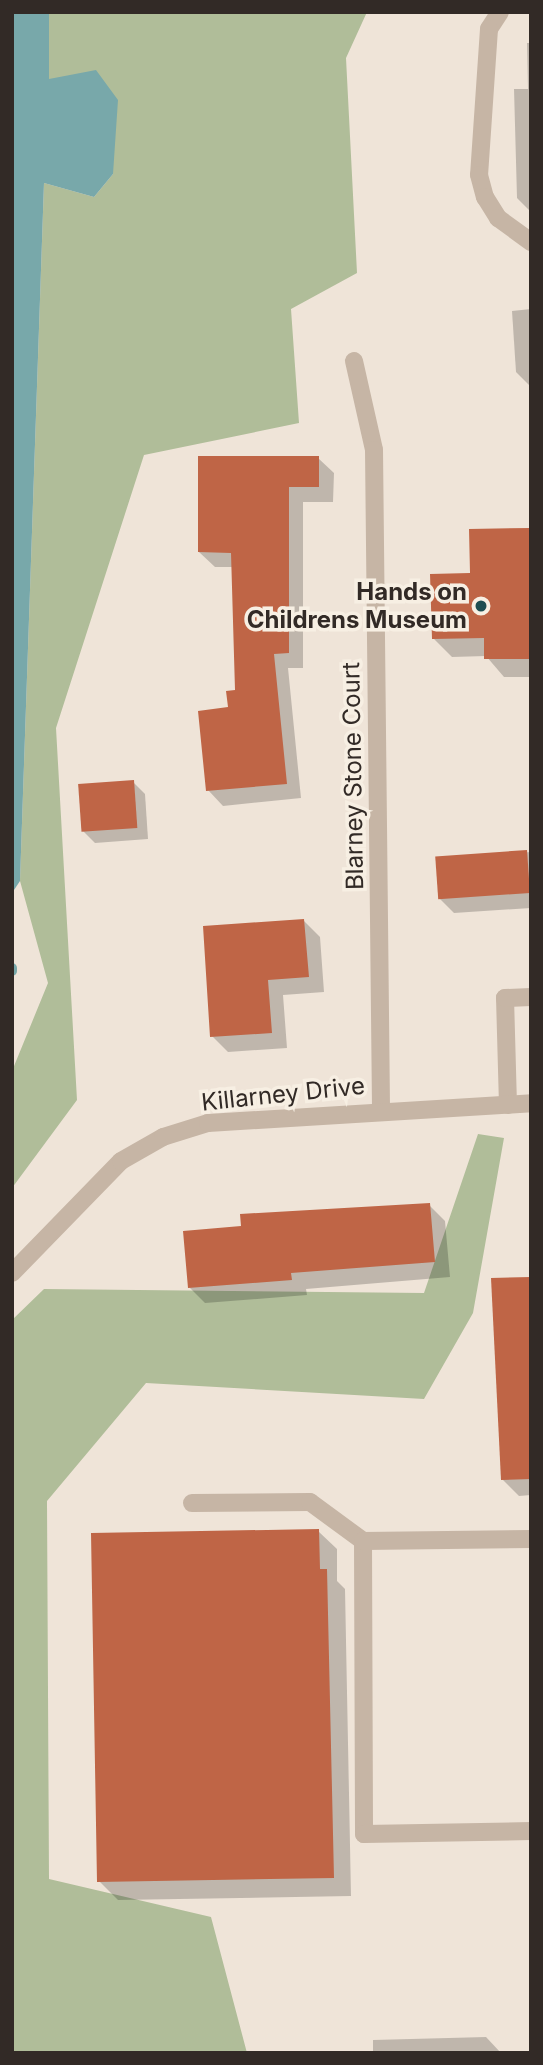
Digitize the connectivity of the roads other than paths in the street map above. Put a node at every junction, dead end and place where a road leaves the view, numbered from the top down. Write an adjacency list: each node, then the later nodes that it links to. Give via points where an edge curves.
1 (500, 12): 2 (street, via 489,29 479,174 485,197 498,218)
2 (531, 242)
3 (354, 361): 7 (street, Blarney Stone Court, via 374,450)
4 (531, 997): 6 (street, via 505,998)
5 (531, 1103): 6 (street, Killarney Drive)
6 (508, 1105): 7 (street, Killarney Drive)
7 (381, 1110): 8 (street, Killarney Drive, via 208,1123 163,1137 121,1161)
8 (12, 1273)
9 (192, 1503): 11 (street, via 310,1502)
10 (531, 1539): 11 (street)
11 (363, 1541): 12 (street, via 364,1834)
12 (531, 1831)

